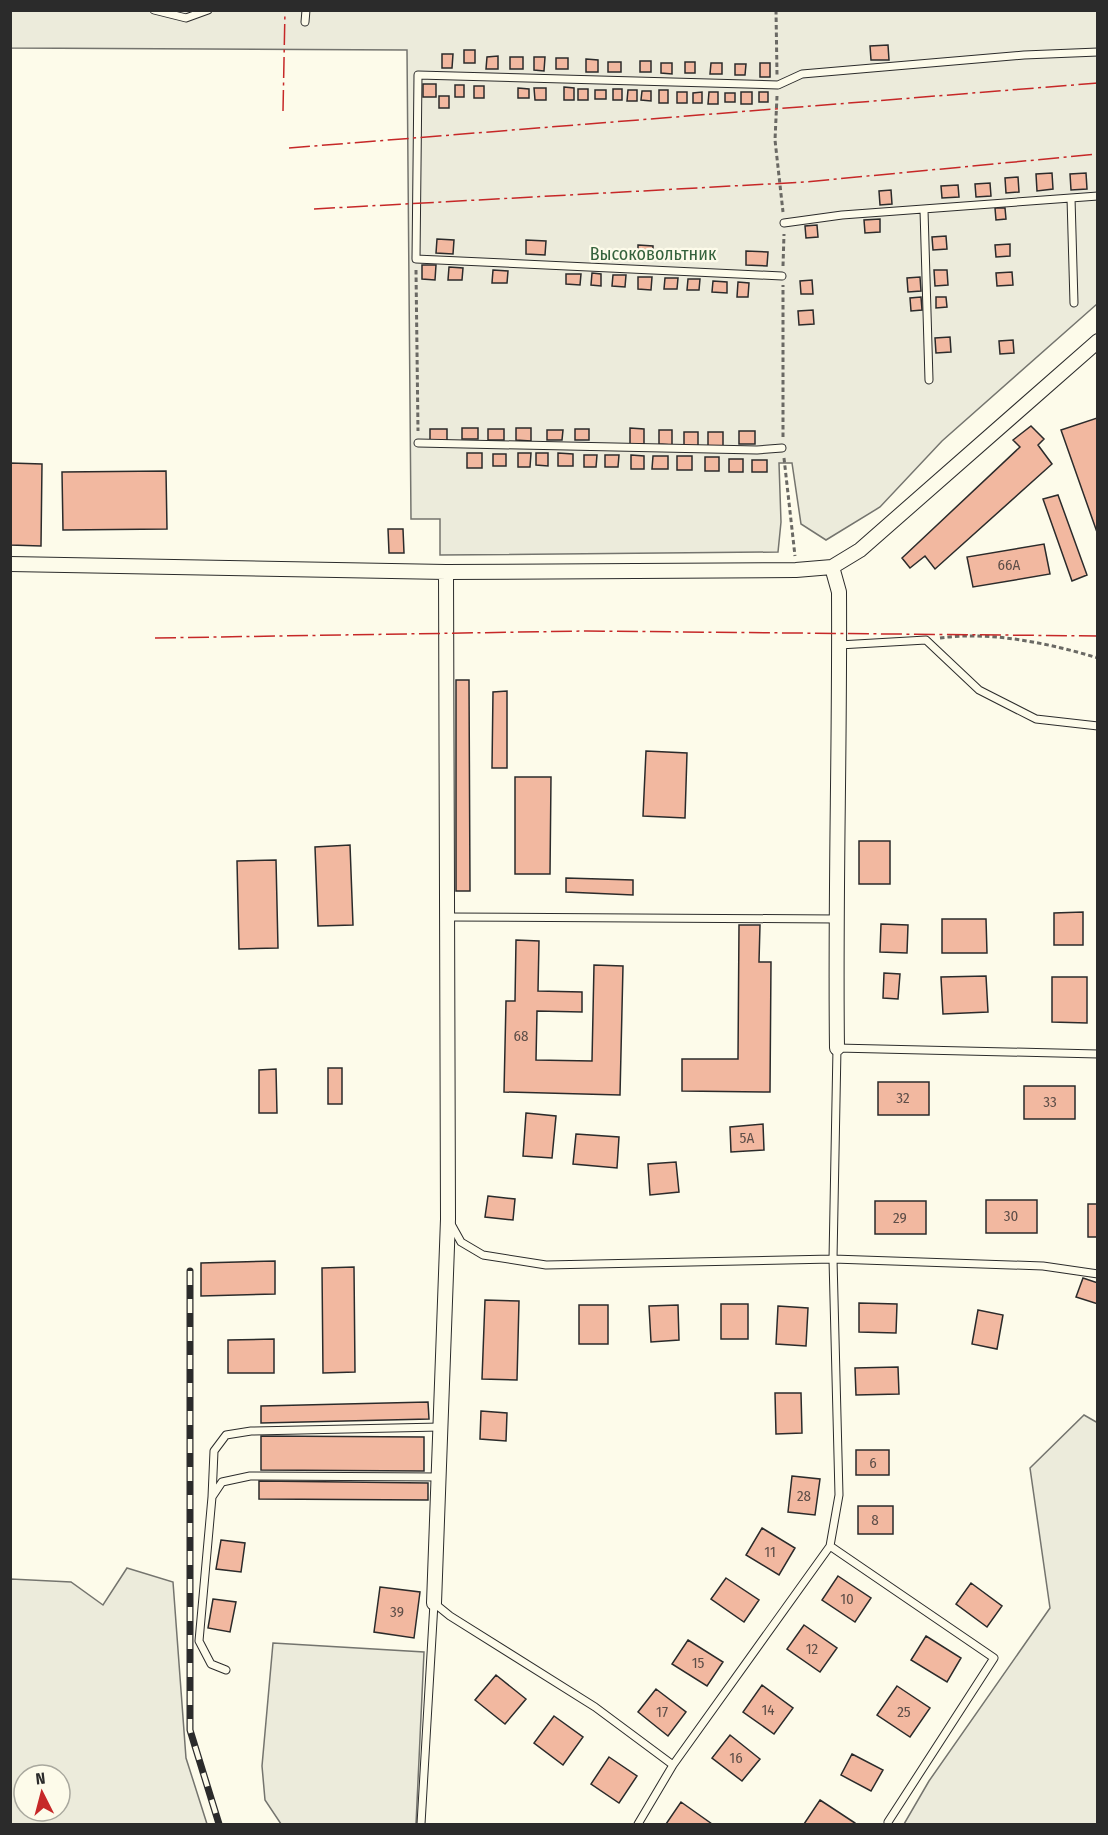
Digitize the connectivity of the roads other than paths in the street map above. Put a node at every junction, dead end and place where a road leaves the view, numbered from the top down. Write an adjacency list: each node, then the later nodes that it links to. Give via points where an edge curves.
1 (154, 10): 2 (lane, via 186,18)
2 (208, 10)
3 (306, 10): 4 (lane)
4 (305, 22)
5 (1098, 52): 10 (lane, via 802,74 778,85 418,75 416,259)
6 (1098, 196): 7 (lane)
7 (1071, 198): 8 (lane); 11 (lane)
8 (924, 210): 9 (lane, via 842,214); 13 (lane)
9 (784, 223)
10 (782, 276)
11 (1074, 303)
12 (1098, 341): 17 (street, via 860,550)
13 (929, 380)
14 (418, 443): 15 (lane)
15 (782, 448)
16 (10, 564): 18 (street)
17 (832, 567): 18 (street); 19 (street, via 839,592)
18 (446, 572): 21 (street)
19 (840, 645): 20 (lane, via 926,640 980,690 1036,719); 22 (street)
20 (1098, 726)
21 (447, 916): 22 (lane); 25 (street)
22 (836, 919): 23 (street)
23 (837, 1048): 24 (lane); 26 (lane)
24 (1098, 1054)
25 (448, 1219): 26 (lane, via 461,1242 483,1255 546,1265); 28 (street)
26 (833, 1259): 27 (lane, via 1043,1266); 31 (lane, via 839,1495)
27 (1098, 1274)
28 (440, 1427): 29 (street); 30 (lane, via 251,1431 226,1435 214,1451)
29 (439, 1477): 30 (lane, via 250,1476 222,1482); 32 (street)
30 (212, 1497): 33 (lane, via 199,1641 211,1664)
31 (830, 1546): 34 (lane); 35 (lane, via 994,1658)
32 (434, 1603): 34 (lane, via 595,1707); 36 (lane)
33 (226, 1670)
34 (673, 1765): 37 (lane)
35 (888, 1822)
36 (421, 1824)
37 (638, 1824)

